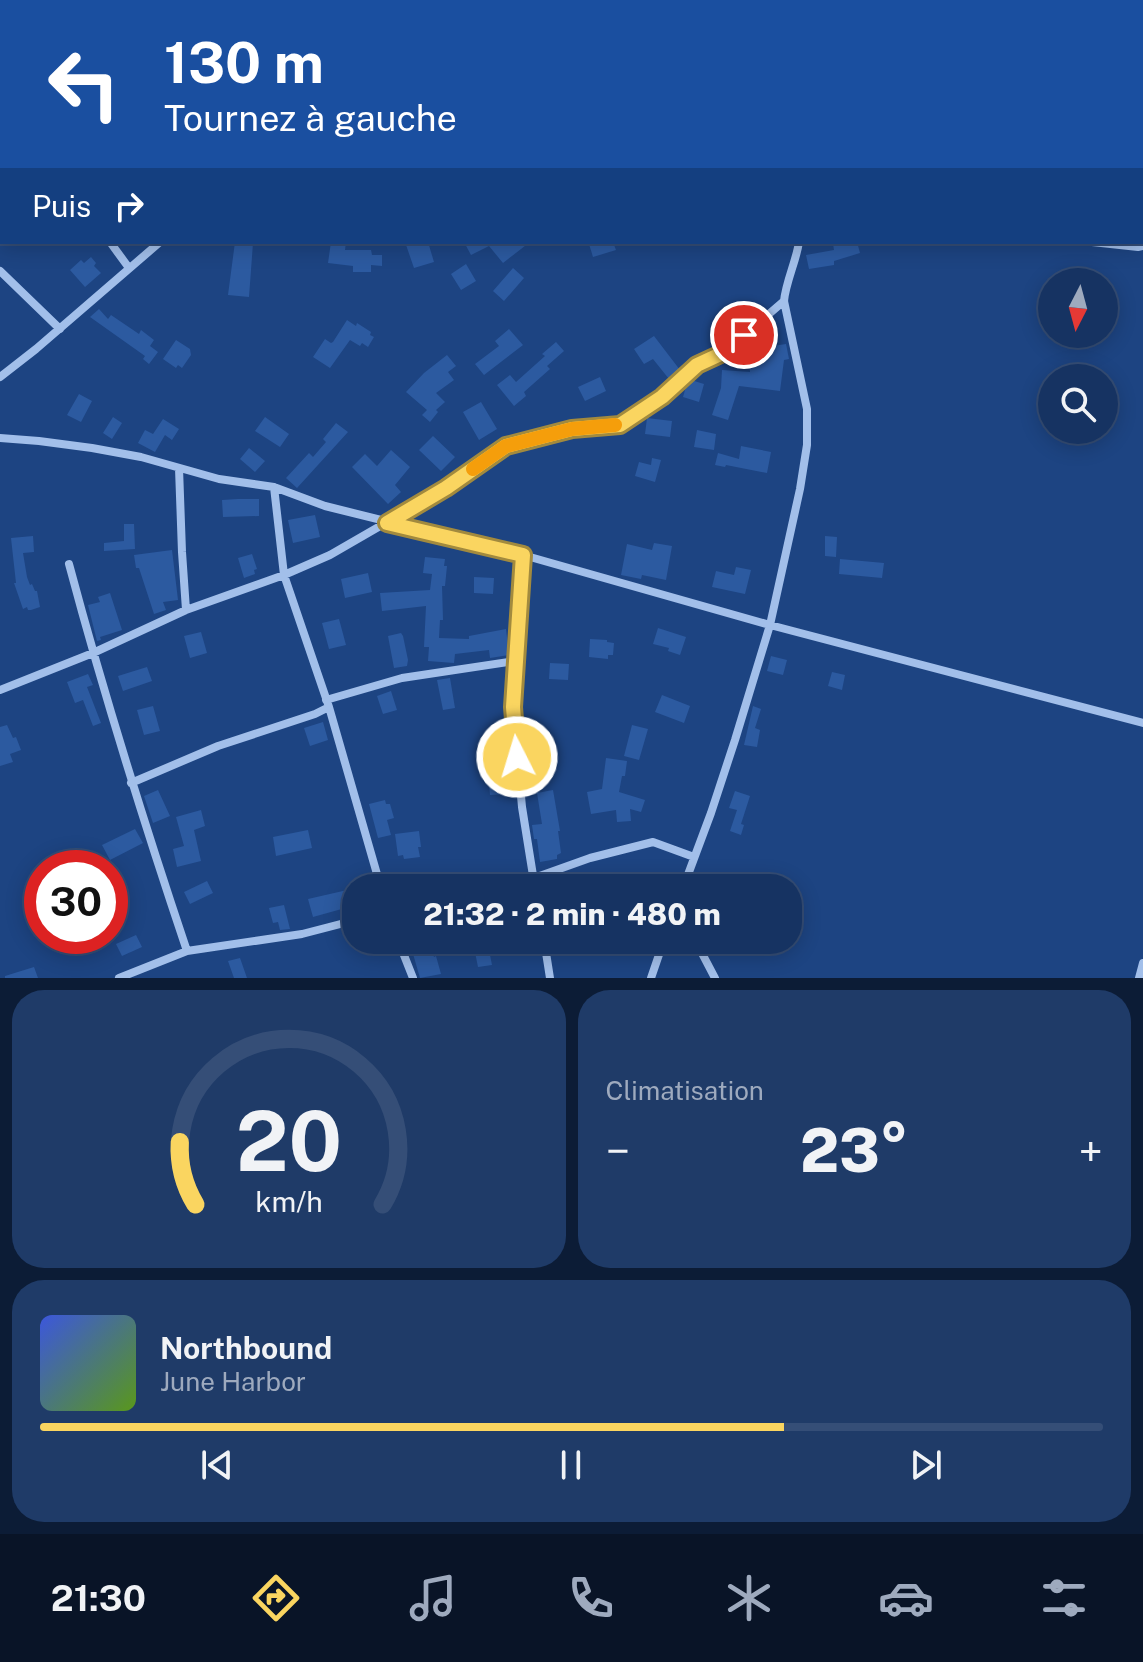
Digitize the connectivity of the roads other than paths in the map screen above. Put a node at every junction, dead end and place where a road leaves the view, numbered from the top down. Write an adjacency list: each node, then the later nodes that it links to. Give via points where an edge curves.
1 (111, 244): 6 (street)
2 (158, 244): 6 (street)
3 (799, 244): 8 (street)
4 (1110, 244): 5 (street)
5 (1143, 246)
6 (129, 268): 9 (street)
7 (0, 271): 9 (street)
8 (784, 301): 14 (street, via 725,352 697,365 620,425 572,429 506,446); 19 (street, via 807,409 807,445)
9 (60, 329): 10 (street)
10 (0, 377)
11 (0, 438): 12 (street, via 92,448)
12 (179, 468): 13 (street); 18 (street)
13 (274, 487): 14 (street); 17 (street)
14 (387, 523): 15 (street); 17 (street)
15 (523, 555): 19 (street); 21 (street)
16 (69, 564): 20 (street)
17 (284, 575): 18 (street); 23 (street)
18 (186, 610): 20 (street)
19 (770, 625): 24 (street); 26 (street)
20 (93, 653): 22 (street); 25 (street)
21 (515, 661): 23 (street, via 402,678); 28 (street, via 514,721)
22 (0, 690)
23 (328, 704): 25 (street, via 315,714 218,746); 27 (street)
24 (1143, 723)
25 (131, 783): 32 (street)
26 (694, 857): 29 (street, via 653,842 590,858); 30 (street)
27 (377, 874)
28 (533, 874)
29 (554, 874)
30 (688, 874)
31 (342, 924): 32 (street)
32 (187, 951): 38 (street)
33 (404, 954): 39 (street)
34 (546, 954): 40 (street)
35 (659, 954): 41 (street)
36 (702, 954): 42 (street)
37 (1143, 963): 43 (street)
38 (119, 978)
39 (413, 978)
40 (550, 978)
41 (651, 978)
42 (715, 978)
43 (1139, 978)

